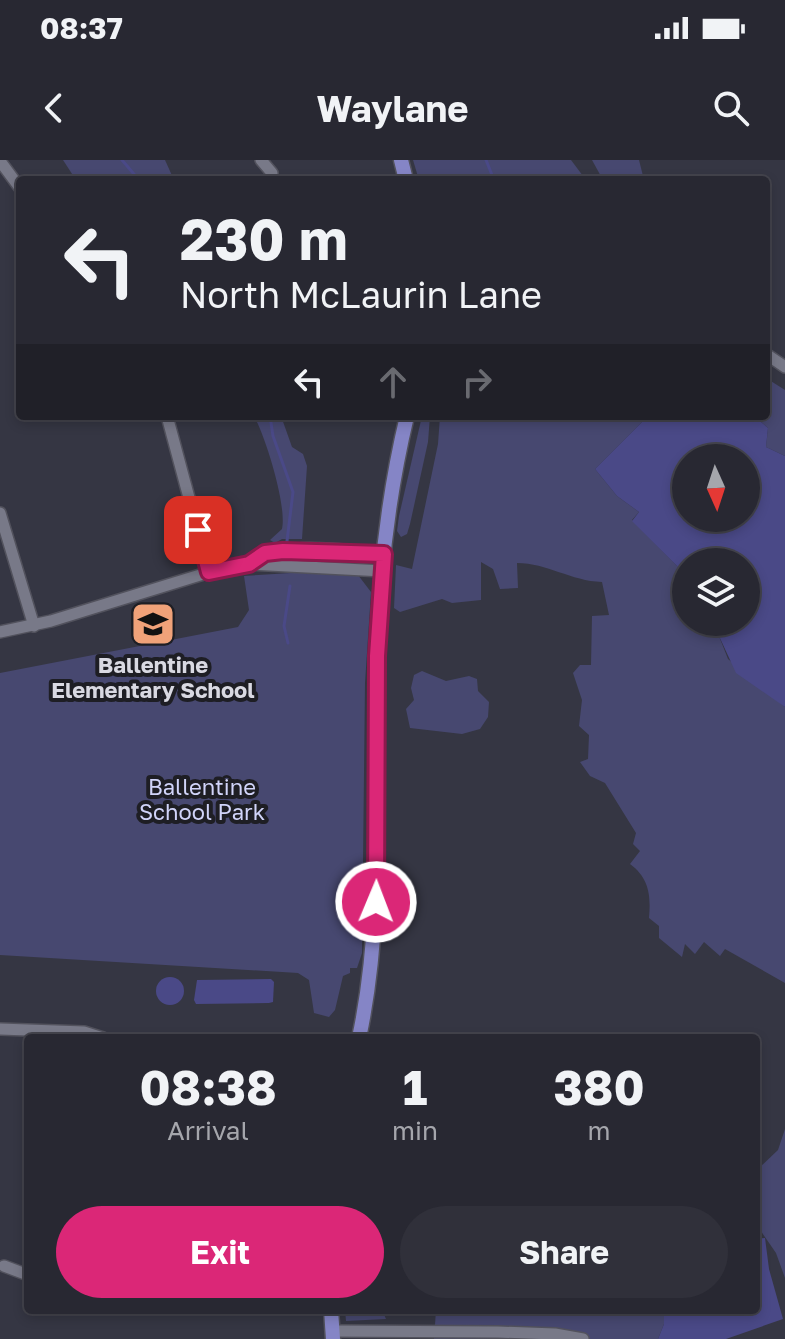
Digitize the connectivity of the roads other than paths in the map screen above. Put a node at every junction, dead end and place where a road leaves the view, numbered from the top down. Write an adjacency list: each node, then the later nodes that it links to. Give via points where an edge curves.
1 (261, 160): 3 (street)
2 (0, 161): 4 (street)
3 (272, 173)
4 (16, 183)
5 (168, 420): 11 (street)
6 (406, 420): 8 (main road)
7 (0, 513): 12 (street)
8 (384, 554): 9 (street, via 300,550 265,553); 10 (main road)
9 (249, 564): 10 (street); 11 (street)
10 (383, 571): 17 (main road, via 377,656 376,930)
11 (209, 572): 12 (street)
12 (34, 626): 13 (street)
13 (0, 632)
14 (0, 1029): 15 (street)
15 (62, 1034): 16 (street)
16 (94, 1034)
17 (360, 1034)
18 (4, 1266): 19 (street)
19 (24, 1274)
20 (331, 1314): 21 (main road)
21 (333, 1335): 22 (street, via 526,1333)
22 (583, 1339)

